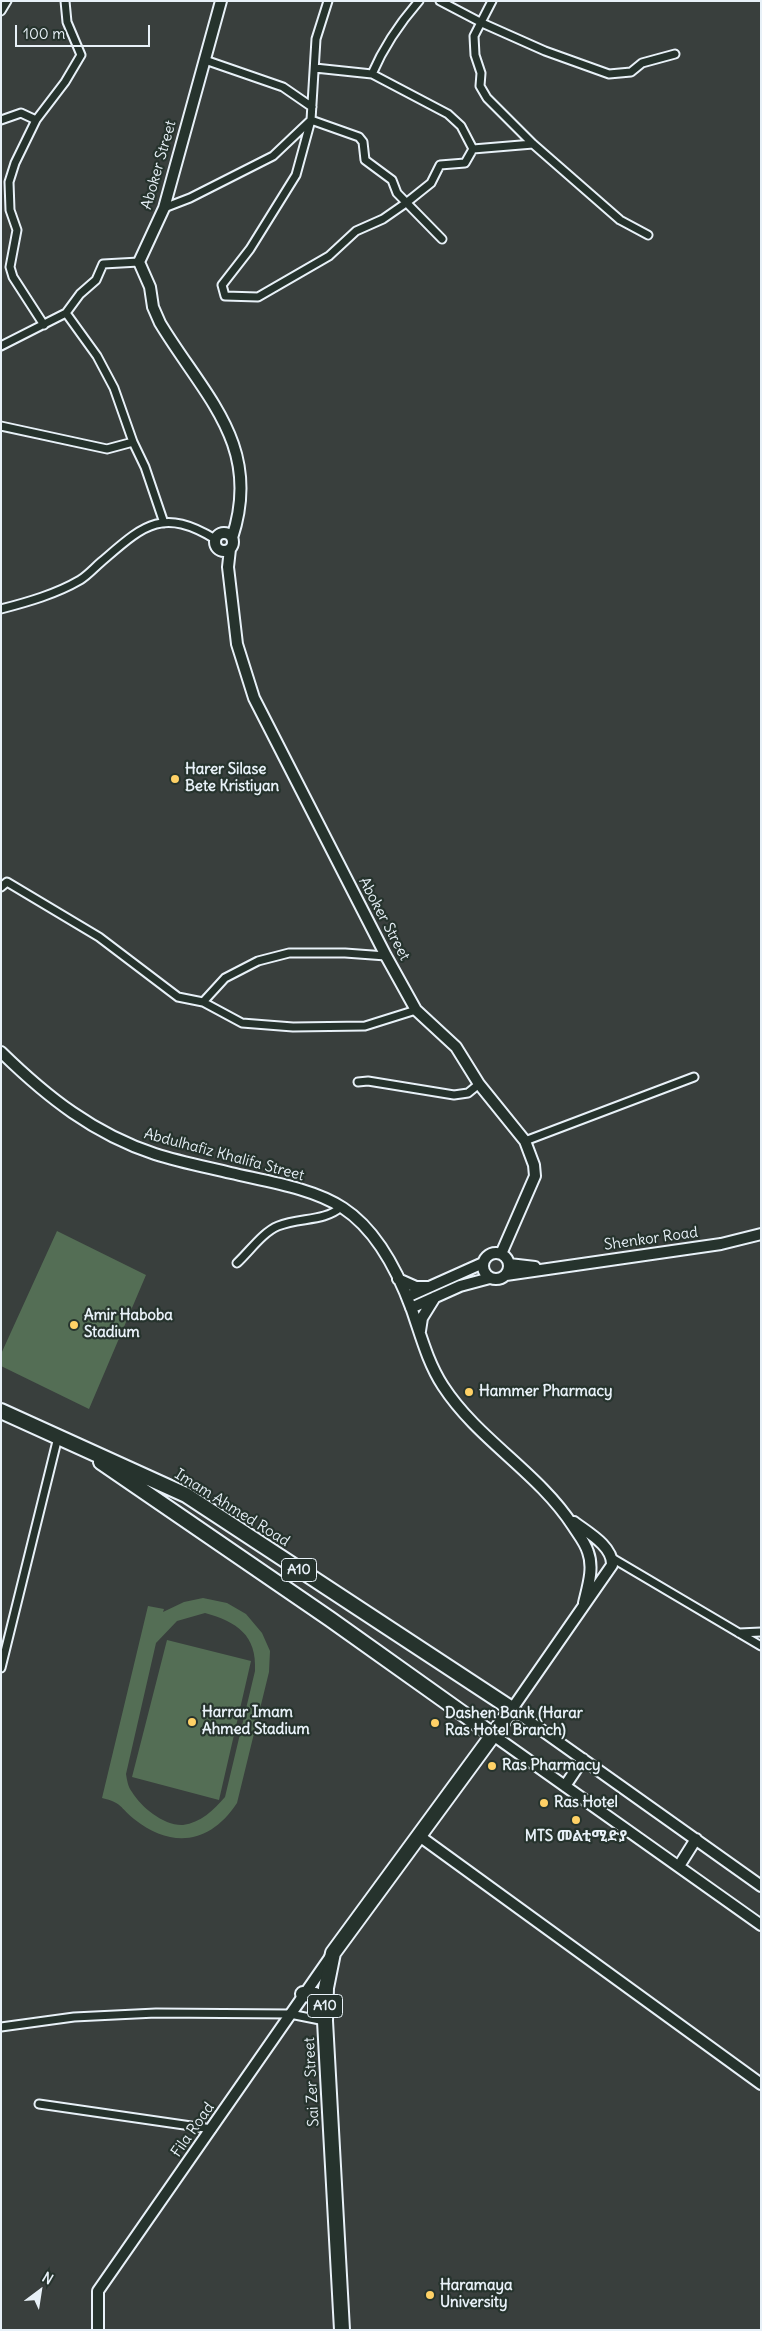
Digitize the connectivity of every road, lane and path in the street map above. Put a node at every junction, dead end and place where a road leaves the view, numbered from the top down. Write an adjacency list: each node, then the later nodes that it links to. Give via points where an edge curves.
1 (7, 1): 8 (street)
2 (65, 1): 16 (street, via 67,22 81,55)
3 (221, 1): 11 (main road, Aboker Street)
4 (328, 1): 12 (street, via 316,39)
5 (419, 1): 13 (street, via 397,27)
6 (440, 1): 9 (street)
7 (492, 1): 9 (street)
8 (1, 11)
9 (482, 23): 10 (street, via 545,51 609,74 631,72 642,63); 18 (street, via 474,36 480,86 487,98)
10 (675, 54)
11 (205, 60): 14 (street, via 283,87); 21 (main road, Aboker Street)
12 (315, 68): 13 (street); 14 (street)
13 (372, 74): 19 (street, via 448,114 461,126)
14 (312, 107): 17 (street)
15 (1, 120): 16 (street, via 21,113)
16 (36, 120): 26 (street, via 14,163 9,182 10,210 17,230 10,267)
17 (311, 120): 20 (street, via 359,137 363,142 365,160 392,180 396,193); 20 (street, via 296,175 250,250 222,285 225,296 258,297 329,256 356,231); 21 (street, via 273,156)
18 (533, 144): 19 (street); 22 (street, via 620,220)
19 (474, 149): 20 (street, via 465,163 440,165 431,183)
20 (406, 204): 23 (street)
21 (164, 208): 24 (main road, Aboker Street)
22 (648, 235)
23 (442, 239)
24 (140, 262): 25 (street, via 103,264 96,280); 31 (main road, via 160,323 219,412 237,450 242,494 238,521)
25 (66, 313): 26 (street); 29 (street, via 110,380)
26 (44, 325): 27 (street)
27 (1, 346)
28 (1, 426): 29 (street, via 107,449)
29 (133, 442): 30 (street)
30 (164, 523): 32 (street, via 188,526); 36 (street, via 149,525 135,533 81,579 34,600)
31 (228, 535): 32 (main road, via 219,534); 33 (main road, via 233,544)
32 (215, 539): 34 (main road)
33 (230, 549): 34 (main road); 35 (main road)
34 (218, 550): 35 (main road)
35 (228, 568): 38 (main road, Aboker Street, via 237,644 254,698)
36 (1, 609)
37 (1, 887): 39 (street, via 7,882 99,937 178,997)
38 (386, 956): 39 (street, via 289,953 258,961 225,978); 40 (main road, Aboker Street)
39 (203, 1002): 40 (street, via 242,1023 292,1027 365,1026)
40 (416, 1010): 44 (main road, Aboker Street, via 456,1048)
41 (1, 1052): 46 (main road, Abdulhafiz Khalifa Street, via 53,1100 86,1123 121,1140 156,1154 314,1195)
42 (694, 1077): 45 (street)
43 (358, 1082): 44 (street, via 454,1095 468,1093)
44 (479, 1084): 45 (main road, Aboker Street)
45 (526, 1141): 48 (main road, Aboker Street, via 535,1176)
46 (341, 1207): 49 (street, via 332,1215 294,1220 276,1227); 55 (main road, Abdulhafiz Khalifa Street, via 363,1224 383,1249)
47 (761, 1234): 52 (main road, Shenkor Road, via 721,1244)
48 (500, 1254): 50 (main road, via 488,1256); 51 (main road)
49 (237, 1263)
50 (483, 1263): 54 (main road, via 484,1272); 56 (main road)
51 (509, 1264): 52 (main road, Shenkor Road); 53 (main road)
52 (544, 1268): 53 (main road, Shenkor Road)
53 (506, 1276): 54 (main road)
54 (490, 1278): 56 (main road)
55 (398, 1279): 56 (main road); 57 (main road, Abdulhafiz Khalifa Street)
56 (432, 1292): 57 (main road); 58 (main road); 59 (main road)
57 (407, 1298): 58 (main road, Abdulhafiz Khalifa Street)
58 (411, 1308): 59 (main road, Abdulhafiz Khalifa Street)
59 (419, 1332): 63 (main road, Abdulhafiz Khalifa Street, via 433,1368 459,1407 553,1499)
60 (1, 1411): 61 (highway, Imam Ahmed Road / A10)
61 (58, 1437): 62 (highway, Imam Ahmed Road / A10); 69 (street)
62 (78, 1446): 70 (highway, Imam Ahmed Road / A10, via 186,1495); 71 (highway, Imam Ahmed Road / A10)
63 (567, 1517): 64 (main road, via 591,1535); 65 (main road, via 588,1551 590,1579)
64 (612, 1558): 65 (main road, via 612,1565); 67 (street)
65 (584, 1603): 70 (main road)
66 (761, 1632): 67 (street)
67 (739, 1633): 68 (street)
68 (761, 1646)
69 (1, 1668)
70 (512, 1709): 71 (highway, A10); 72 (main road)
71 (493, 1735): 73 (main road); 74 (highway, Sai Zer Street / A10)
72 (583, 1759): 73 (main road); 75 (main road)
73 (565, 1786): 76 (main road)
74 (418, 1835): 79 (highway, Sai Zer Street / A10); 85 (main road)
75 (696, 1839): 76 (main road); 77 (main road)
76 (679, 1866): 78 (main road)
77 (761, 1886)
78 (761, 1926)
79 (333, 1954): 80 (main road, Fila Road); 81 (highway, Sai Zer Street / A10)
80 (303, 1994): 81 (highway); 82 (main road, Fila Road)
81 (325, 2000): 83 (highway, Sai Zer Street / A10)
82 (290, 2014): 83 (street); 84 (street, via 138,2014 74,2017); 87 (main road, Fila Road)
83 (325, 2021): 89 (highway, Sai Zer Street / A10)
84 (1, 2027)
85 (761, 2084)
86 (39, 2104): 87 (street)
87 (212, 2129): 88 (main road, Fila Road, via 98,2291)
88 (98, 2330)
89 (342, 2330)

